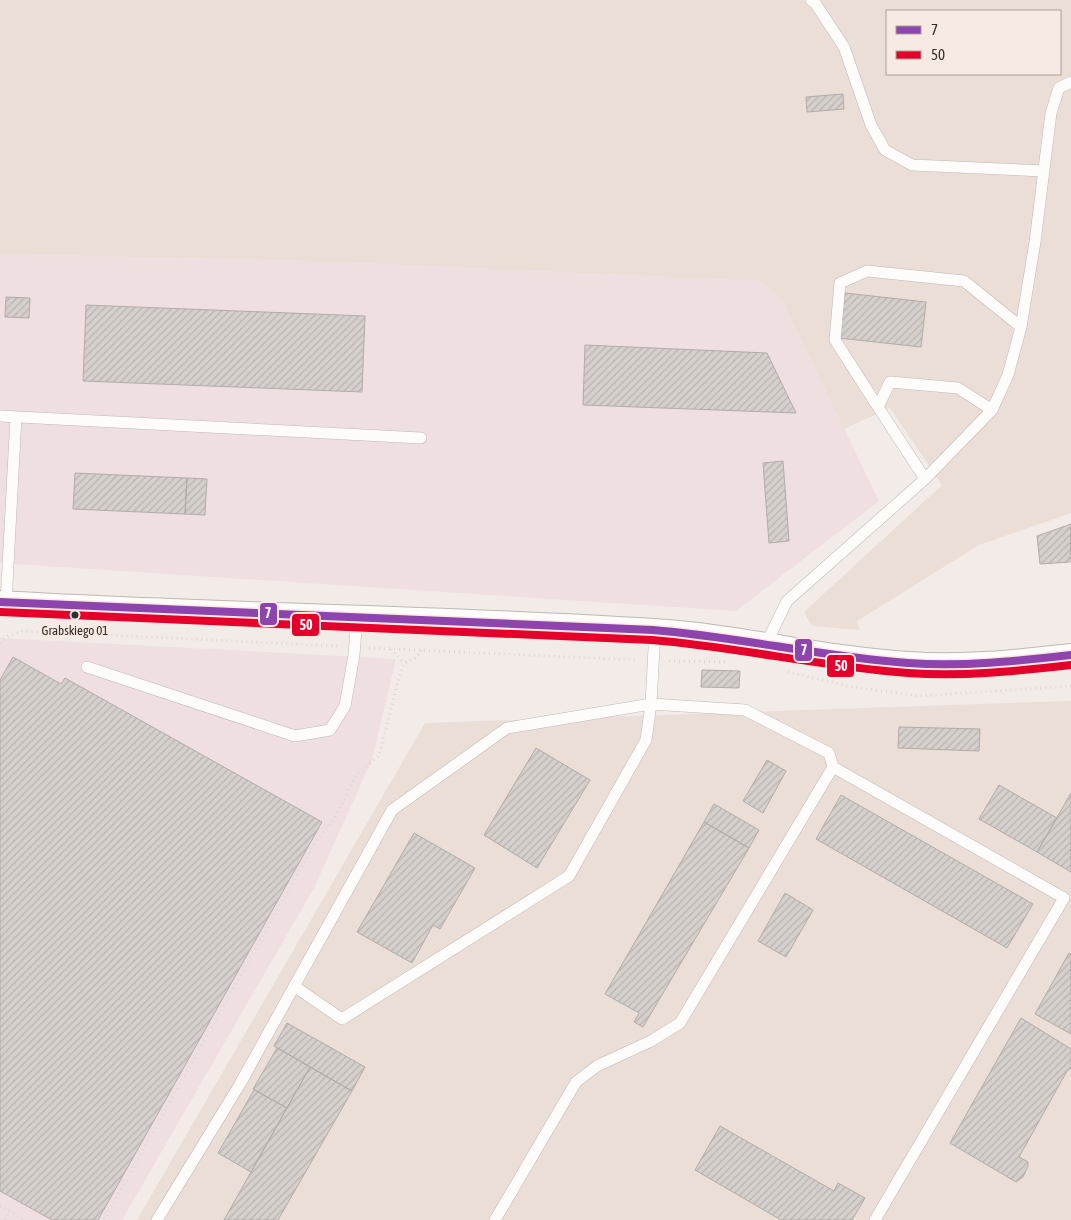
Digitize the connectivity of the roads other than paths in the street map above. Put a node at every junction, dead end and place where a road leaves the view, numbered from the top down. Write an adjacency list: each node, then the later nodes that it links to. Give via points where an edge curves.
1 (811, 0): 3 (lane, via 844,47 871,125 885,150 912,165)
2 (1071, 82): 3 (lane, via 1058,88 1051,113)
3 (1044, 171): 4 (lane)
4 (1021, 327): 5 (lane, via 964,281 867,271 840,283 835,340); 6 (lane, via 1008,375)
5 (878, 407): 6 (lane, via 890,382 958,388); 10 (lane)
6 (992, 410): 10 (lane)
7 (0, 416): 8 (lane)
8 (16, 417): 9 (lane); 11 (lane)
9 (421, 438)
10 (925, 479): 14 (lane, via 787,601)
11 (3, 603): 12 (street)
12 (357, 617): 13 (street); 16 (lane, via 345,706 330,730 295,736)
13 (655, 630): 14 (street); 17 (lane)
14 (767, 642): 15 (street, via 868,659 936,664)
15 (1071, 656)
16 (87, 667)
17 (651, 704): 18 (lane, via 746,710 829,752); 19 (lane, via 507,728 392,810); 19 (lane, via 646,740 569,876 342,1019)
18 (833, 767): 21 (lane, via 680,1023 651,1042 597,1066 576,1082); 22 (lane, via 1064,898)
19 (294, 986): 20 (lane, via 240,1084)
20 (157, 1220)
21 (495, 1220)
22 (875, 1220)

